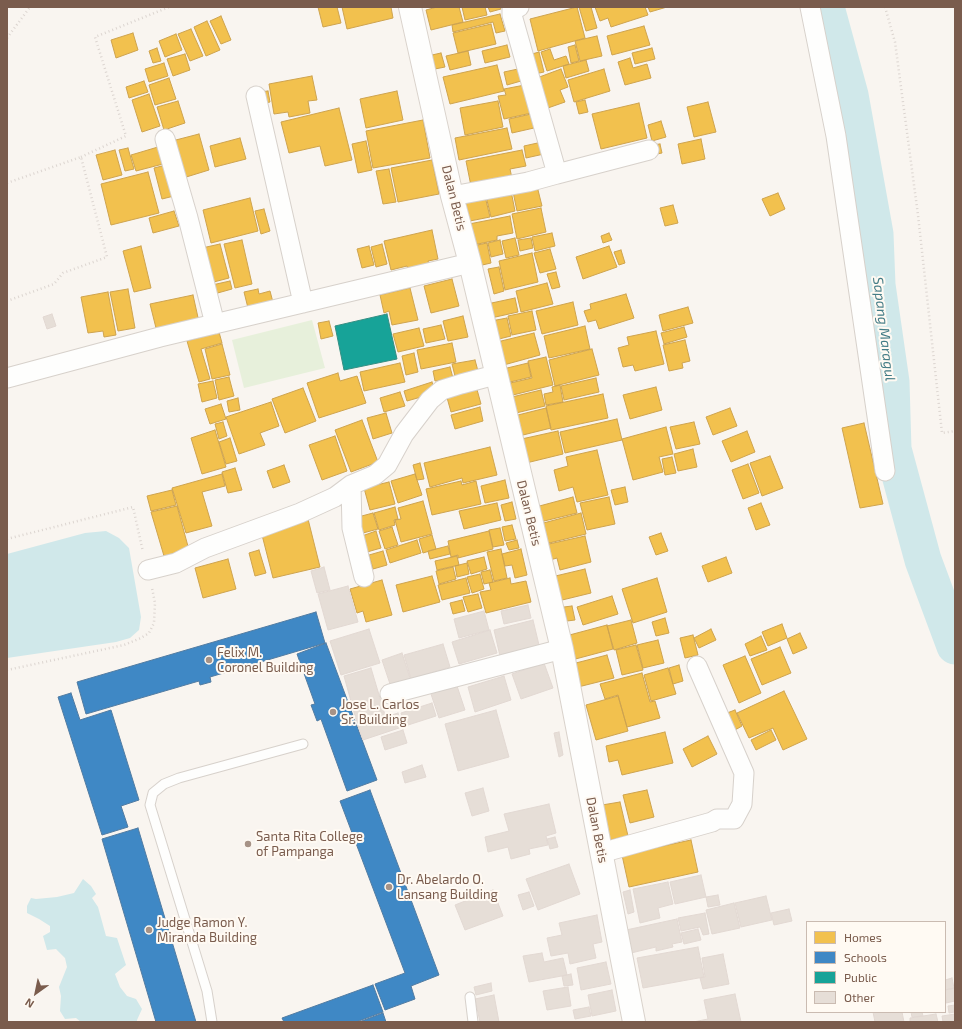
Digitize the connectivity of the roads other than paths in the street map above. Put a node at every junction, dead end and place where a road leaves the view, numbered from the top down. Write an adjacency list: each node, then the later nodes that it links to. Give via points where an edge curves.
1 (410, 7): 8 (street, Dalan Betis)
2 (519, 7): 7 (street, via 512,10 512,15)
3 (810, 7): 14 (street, via 836,136)
4 (256, 96): 10 (street)
5 (165, 139): 11 (street)
6 (649, 150): 7 (street)
7 (557, 174): 8 (street)
8 (452, 196): 9 (street, Dalan Betis)
9 (470, 263): 10 (street); 12 (street, Dalan Betis)
10 (303, 303): 11 (street)
11 (215, 324): 13 (street)
12 (496, 375): 15 (street, via 442,390 430,400 404,434 387,465 375,475); 18 (street, Dalan Betis)
13 (7, 378)
14 (885, 471)
15 (351, 486): 16 (street, via 335,497 300,513 205,548 176,563); 17 (street, via 352,528)
16 (148, 570)
17 (364, 577)
18 (562, 649): 20 (street); 22 (street, Dalan Betis)
19 (697, 666): 22 (street, via 744,773 742,804 734,819 717,819)
20 (390, 694)
21 (304, 744): 24 (lane, via 179,778 164,784 153,793 150,805 207,991)
22 (601, 853): 26 (street, Dalan Betis)
23 (470, 997): 25 (lane)
24 (212, 1022)
25 (473, 1022)
26 (634, 1022)

